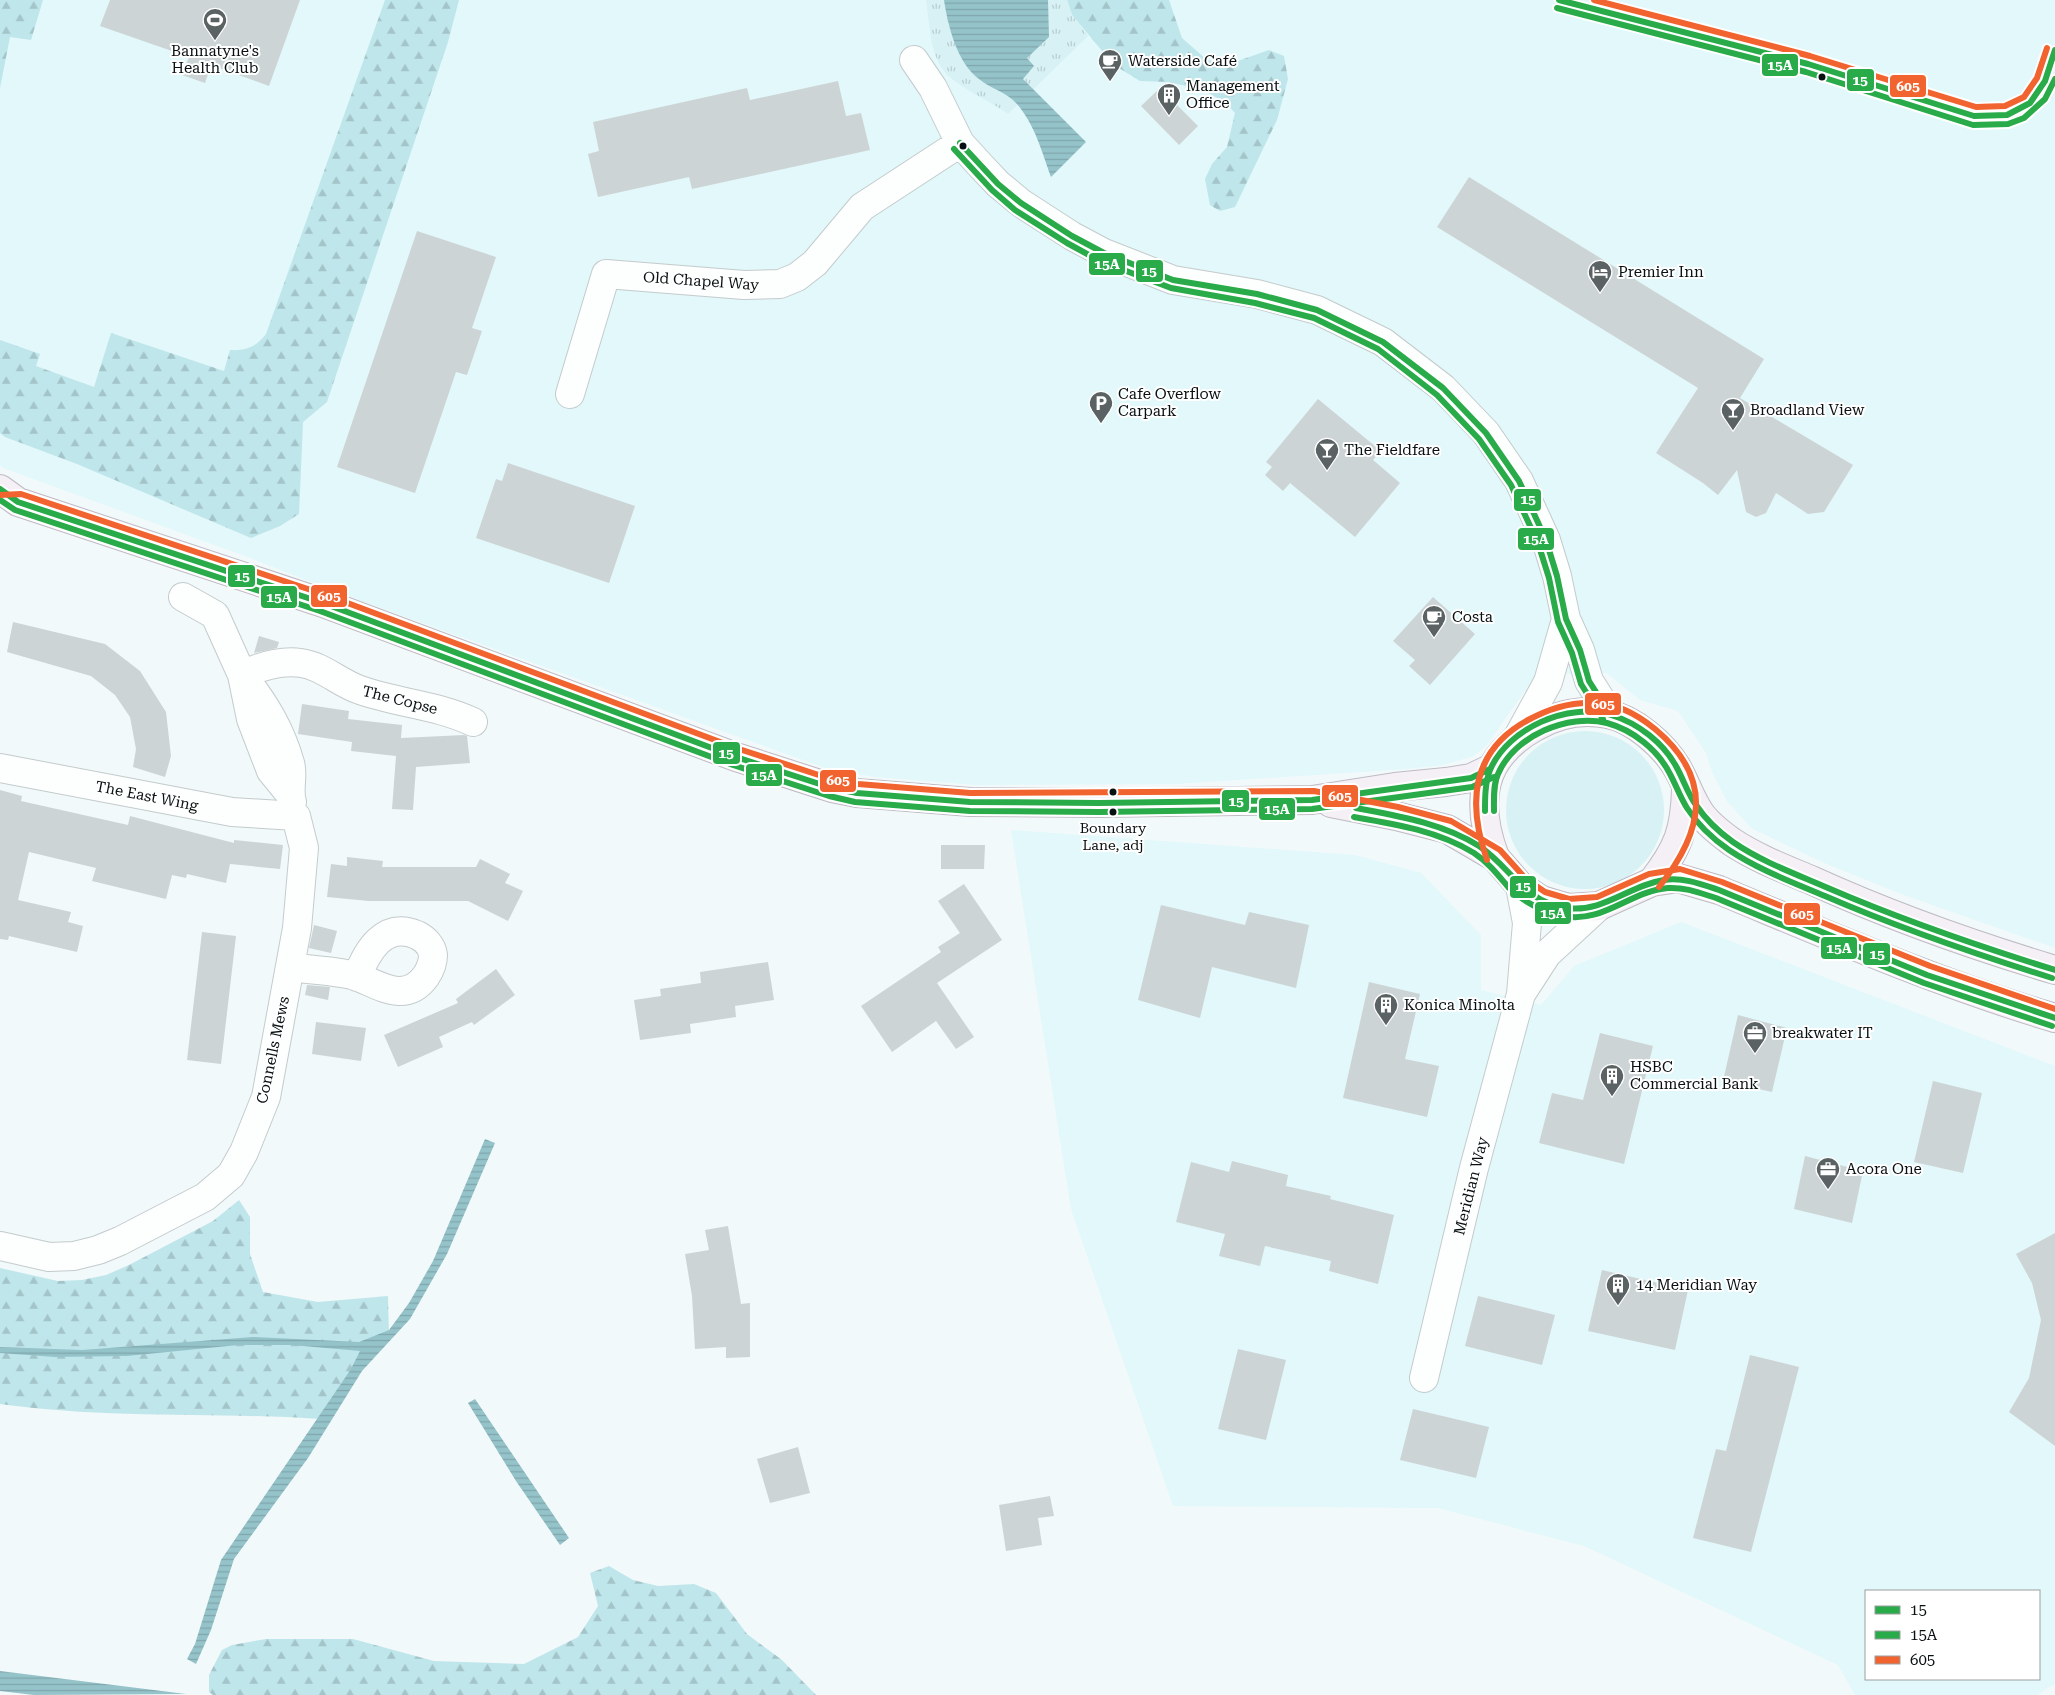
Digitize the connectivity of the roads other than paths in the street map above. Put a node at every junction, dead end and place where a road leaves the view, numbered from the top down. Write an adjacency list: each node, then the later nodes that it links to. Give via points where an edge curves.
1 (914, 60): 2 (street, via 933,88)
2 (960, 143): 3 (street, Old Chapel Way, via 862,207 815,263 797,277 780,284 744,285 606,274); 6 (street, via 998,184 1021,203 1104,253 1173,280 1257,294 1317,310 1383,342 1443,388 1486,433 1519,481 1546,540)
3 (570, 394)
4 (6, 498): 14 (highway, via 322,603 736,757 832,788 970,802)
5 (183, 596): 7 (street, via 215,615)
6 (1566, 619): 8 (street, via 1589,681); 10 (street, via 1548,682)
7 (242, 675): 9 (street, The Copse, via 276,662 302,663 325,671 357,690 431,707); 15 (street, via 269,710 291,765)
8 (1610, 714): 10 (highway, via 1581,712 1553,716); 13 (highway, via 1640,728 1662,746)
9 (473, 722)
10 (1520, 735): 12 (highway, via 1500,753)
11 (0, 768): 15 (street, The East Wing, via 232,812)
12 (1490, 769): 14 (highway, via 1472,778); 16 (highway, via 1485,790 1486,834)
13 (1686, 789): 17 (highway, via 1681,838 1671,858); 21 (highway, via 1701,814 1716,830 1760,856 1913,922)
14 (1312, 800): 16 (highway, via 1447,829)
15 (293, 804): 20 (street, Connells Mews, via 304,848)
16 (1495, 857): 18 (highway)
17 (1652, 882): 19 (highway); 24 (highway, via 1678,878 1719,890 1920,973)
18 (1520, 886): 19 (highway, via 1541,900 1568,908); 23 (street, Meridian Way, via 1527,923)
19 (1599, 906): 23 (street, Meridian Way, via 1547,954)
20 (290, 967): 22 (street); 25 (street, Connells Mews, via 266,1096 244,1152 231,1175 204,1197 98,1250 74,1256 49,1257)
21 (2055, 970)
22 (357, 977)
23 (1520, 994): 26 (street, Meridian Way)
24 (2055, 1018)
25 (0, 1246)
26 (1424, 1378)

